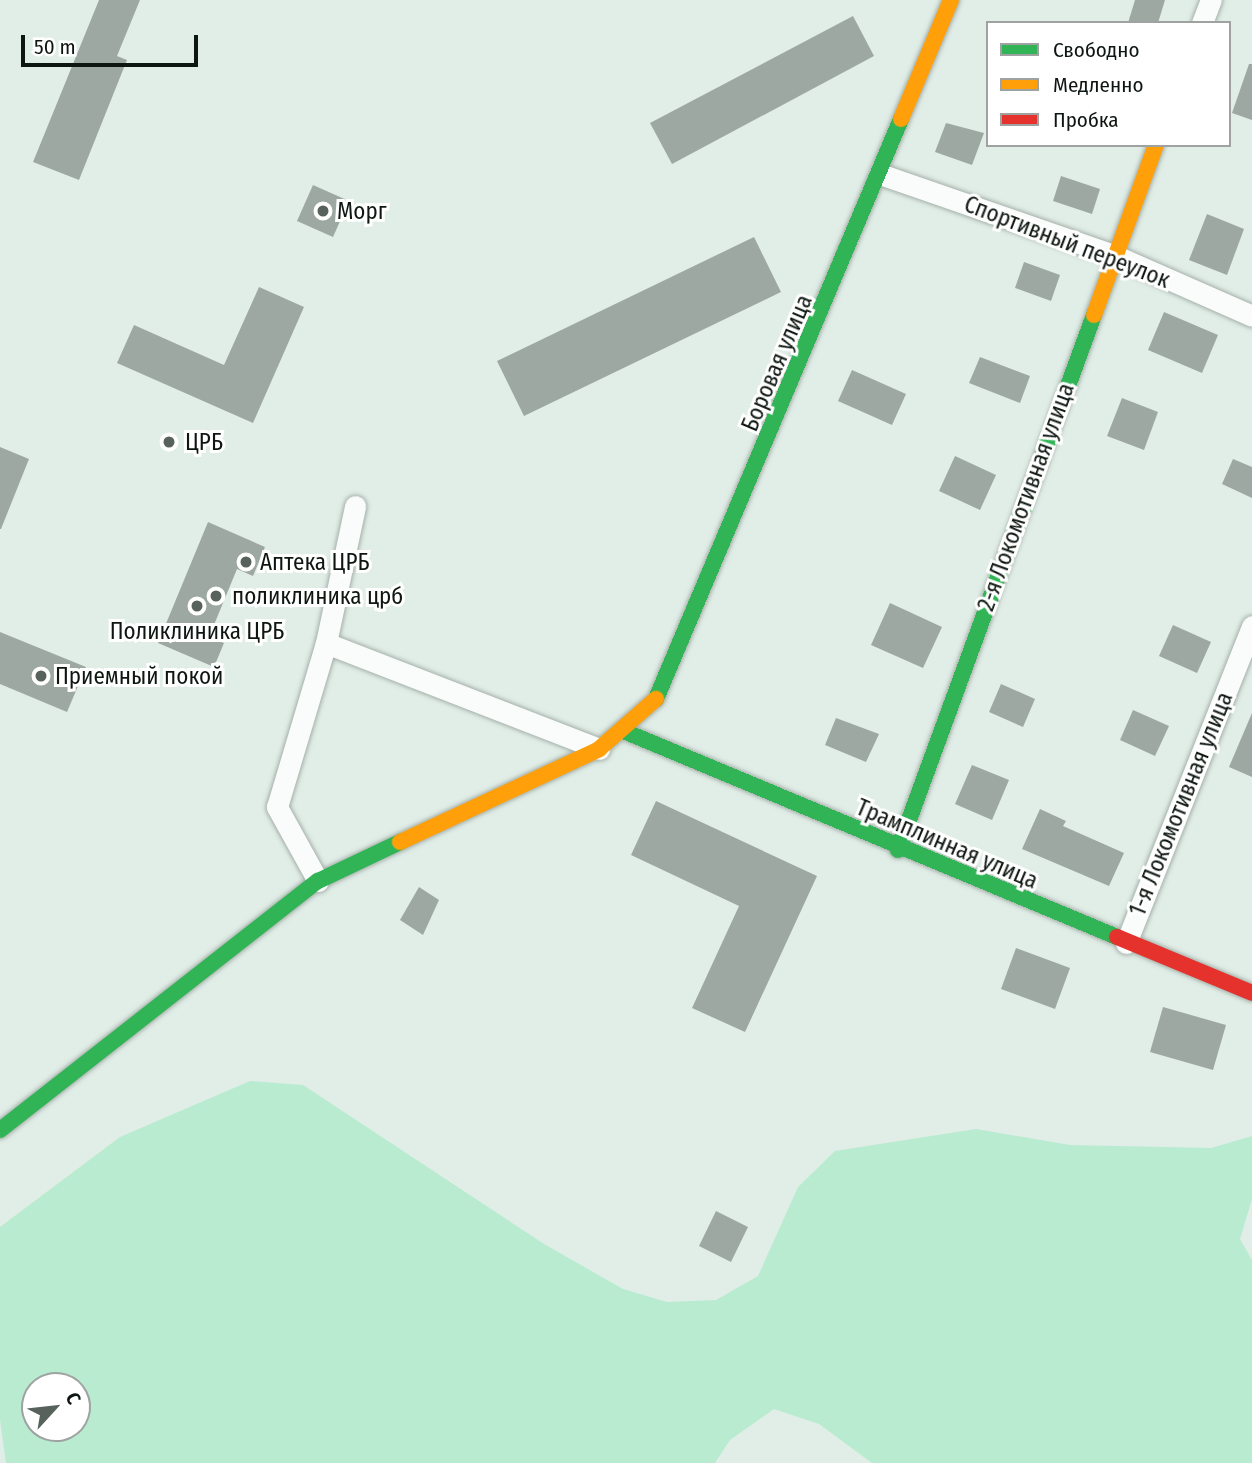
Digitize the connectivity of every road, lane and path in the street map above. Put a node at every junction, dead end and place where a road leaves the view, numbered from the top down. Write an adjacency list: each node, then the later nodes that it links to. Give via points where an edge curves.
1 (951, 0): 5 (street, Боровая улица)
2 (1211, 0): 3 (street)
3 (1203, 21)
4 (1155, 147): 6 (street, 2-я Локомотивная улица)
5 (880, 174): 6 (street, Спортивный переулок); 11 (street, Боровая улица, via 667,682 649,711)
6 (1114, 255): 7 (street, Спортивный переулок); 13 (street, 2-я Локомотивная улица)
7 (1252, 316)
8 (355, 506): 10 (street)
9 (1252, 626): 15 (street, 1-я Локомотивная улица)
10 (326, 643): 12 (street); 14 (street, via 277,807)
11 (626, 732): 12 (street, Боровая улица); 13 (street, Трамплинная улица)
12 (599, 749): 14 (street, Боровая улица)
13 (898, 850): 15 (street, Трамплинная улица)
14 (318, 881): 17 (street, Боровая улица)
15 (1126, 943): 16 (street, Трамплинная улица)
16 (1252, 993)
17 (0, 1130)

